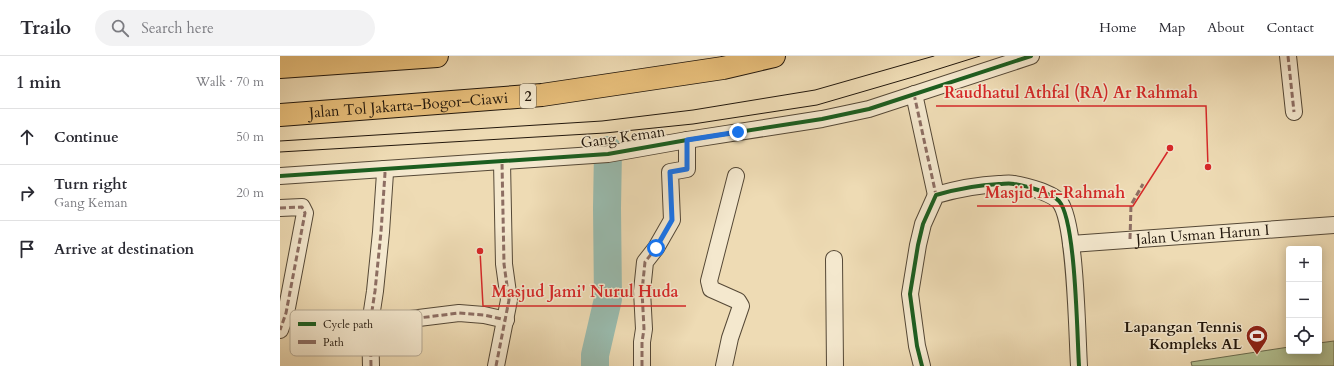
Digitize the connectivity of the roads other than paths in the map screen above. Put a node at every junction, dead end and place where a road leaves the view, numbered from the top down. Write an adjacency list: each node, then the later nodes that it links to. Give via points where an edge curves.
1 (437, 56): 5 (highway)
2 (774, 56): 8 (highway, Jalan Tol Jakarta–Bogor–Ciawi / 2, via 723,68 542,95)
3 (1031, 56): 6 (street, Gang Keman)
4 (1288, 56): 7 (street)
5 (280, 67)
6 (914, 94): 9 (street, Gang Keman, via 869,109 822,119); 14 (street)
7 (1294, 112)
8 (280, 115)
9 (687, 140): 10 (street, Gang Keman, via 608,154); 26 (street, via 687,169 670,172 672,220 645,262 642,291)
10 (502, 162): 11 (street, Gang Keman); 21 (street, via 504,264 509,300)
11 (384, 169): 12 (street, Gang Keman); 19 (street, via 382,232)
12 (280, 176)
13 (736, 176): 27 (street, via 709,281 711,289 738,301 741,306)
14 (936, 194): 17 (street, via 984,185 1014,184 1039,190 1052,195 1060,203 1066,216); 29 (street, via 918,245 910,294)
15 (280, 208): 22 (street, via 302,208 305,213 286,313)
16 (1334, 225): 17 (street, Jalan Usman Harun I)
17 (1071, 244): 30 (street)
18 (834, 259): 28 (street)
19 (372, 310)
20 (422, 318): 21 (street, via 459,313)
21 (506, 320): 25 (street)
22 (280, 330)
23 (371, 356): 24 (street)
24 (371, 366)
25 (496, 366)
26 (642, 366)
27 (724, 366)
28 (835, 366)
29 (922, 366)
30 (1079, 366)

